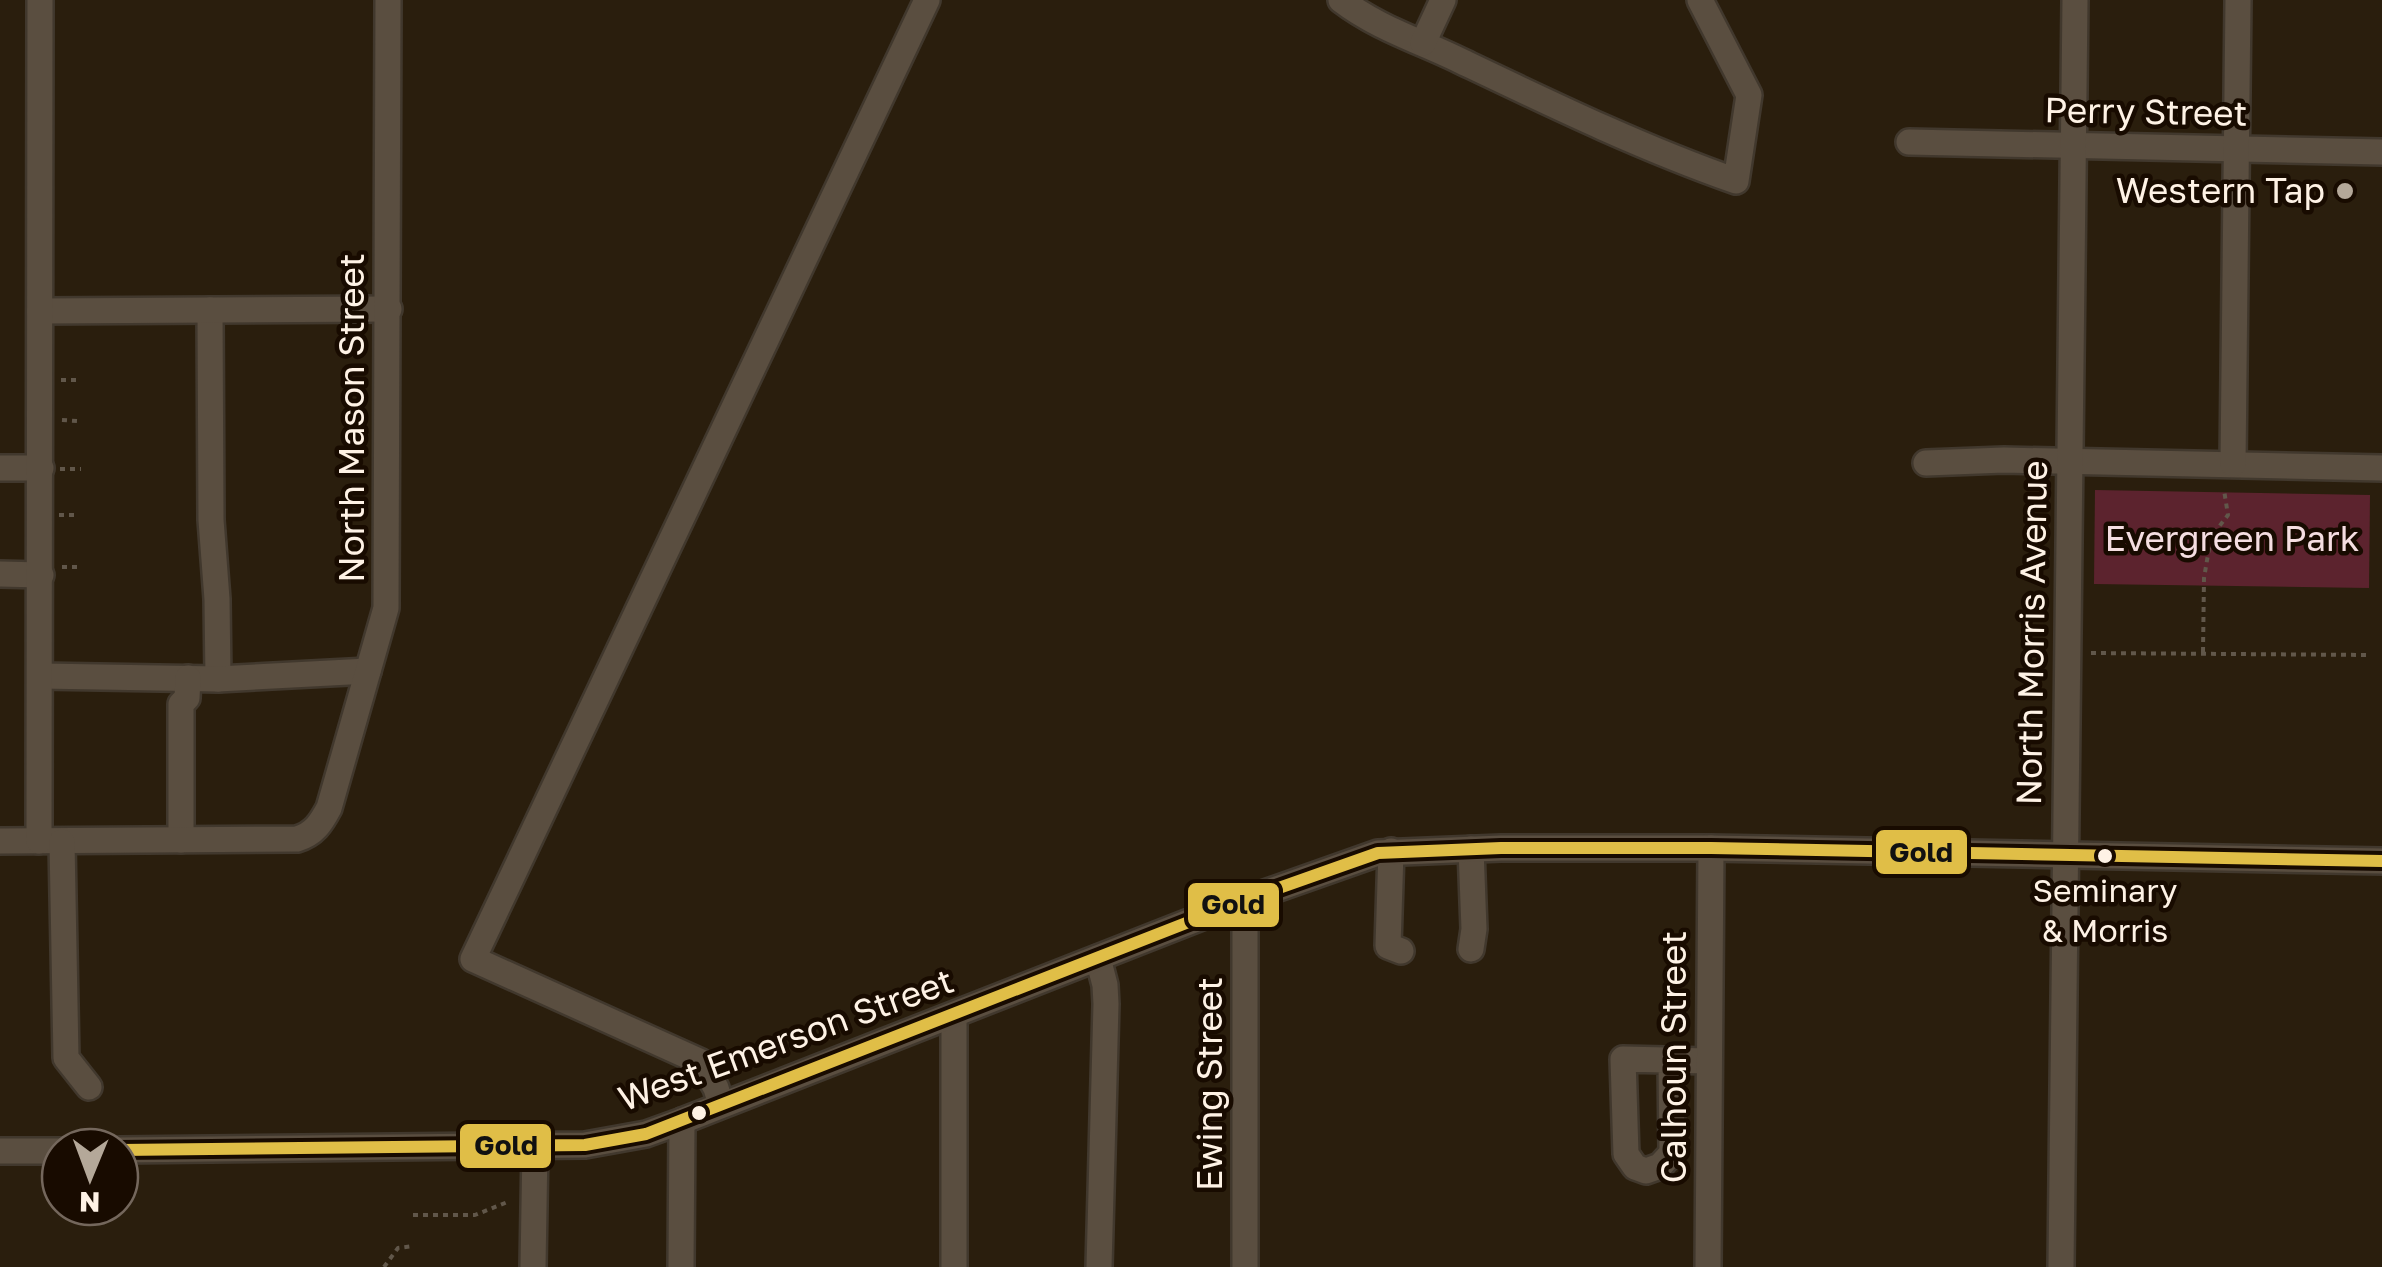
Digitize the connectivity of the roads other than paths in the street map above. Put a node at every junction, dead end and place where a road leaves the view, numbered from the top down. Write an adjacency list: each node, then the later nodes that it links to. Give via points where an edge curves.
1 (40, 0): 16 (street)
2 (388, 0): 14 (street, North Mason Street)
3 (927, 0): 45 (street, via 474,959 701,1062)
4 (1341, 0): 9 (street, via 1370,22)
5 (1443, 0): 9 (street)
6 (1700, 0): 9 (street, via 1748,95 1736,180 1659,152)
7 (2074, 0): 11 (street, North Morris Avenue)
8 (2238, 0): 12 (street)
9 (1423, 43)
10 (1909, 142): 11 (street, Perry Street)
11 (2071, 145): 12 (street, Perry Street); 17 (street, North Morris Avenue)
12 (2236, 148): 13 (street, Perry Street); 19 (street)
13 (2382, 152)
14 (388, 309): 15 (street); 25 (street, North Mason Street, via 386,608)
15 (210, 310): 16 (street); 28 (street)
16 (40, 311): 21 (street)
17 (2068, 461): 18 (street); 19 (street); 35 (street, North Morris Avenue)
18 (1926, 463)
19 (2233, 464): 22 (street)
20 (0, 468): 21 (street)
21 (46, 468): 23 (street)
22 (2382, 468)
23 (51, 571): 24 (street); 26 (street)
24 (0, 574)
25 (368, 671): 28 (street); 29 (street, North Mason Street, via 318,826 297,839)
26 (41, 676): 27 (street); 31 (street)
27 (188, 678): 28 (street); 29 (street, via 188,698 181,704)
28 (218, 678)
29 (181, 840): 31 (street)
30 (0, 841): 31 (street)
31 (50, 841): 44 (street, via 66,1058)
32 (1710, 848): 33 (street, West Emerson Street); 35 (street, West Emerson Street); 43 (street, Calhoun Street)
33 (1460, 849): 34 (street, West Emerson Street); 38 (street)
34 (1391, 851): 37 (street, West Emerson Street); 39 (street, via 1388,946)
35 (2065, 854): 36 (street, West Emerson Street); 57 (street, North Morris Avenue)
36 (2382, 861)
37 (1245, 900): 40 (street, West Emerson Street); 55 (street, Ewing Street)
38 (1471, 948)
39 (1402, 951)
40 (1098, 958): 41 (street, West Emerson Street); 54 (street, via 1106,1004)
41 (954, 1016): 45 (street, West Emerson Street); 53 (street)
42 (1671, 1060): 43 (street)
43 (1708, 1060): 56 (street, Calhoun Street)
44 (89, 1086)
45 (721, 1105): 46 (street, West Emerson Street)
46 (682, 1121): 47 (street, West Emerson Street, via 618,1141); 52 (street)
47 (535, 1146): 48 (street, West Emerson Street); 51 (street)
48 (140, 1150)
49 (0, 1151): 50 (street)
50 (40, 1151)
51 (533, 1267)
52 (680, 1267)
53 (954, 1267)
54 (1099, 1267)
55 (1245, 1267)
56 (1708, 1267)
57 (2062, 1267)

